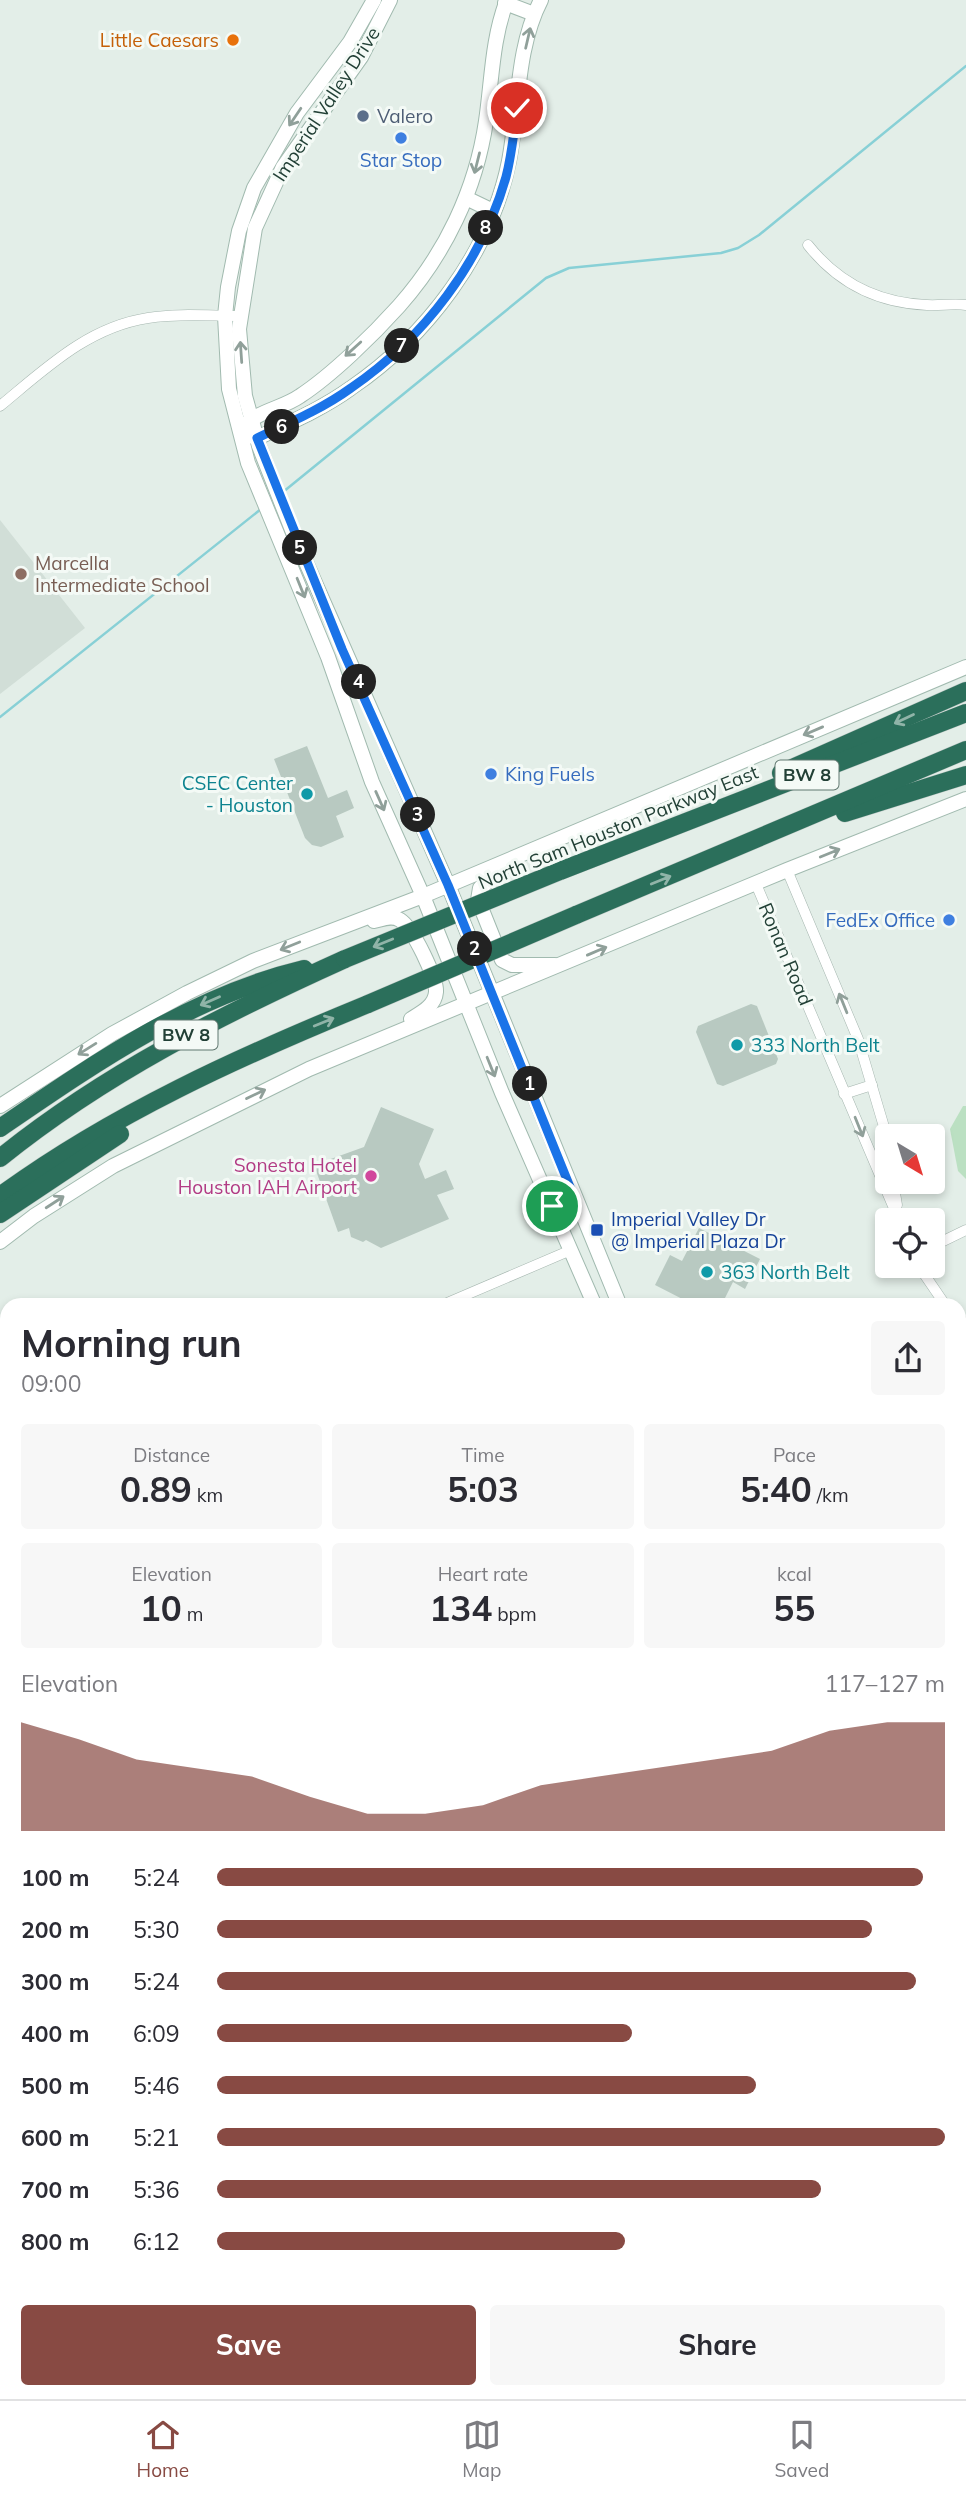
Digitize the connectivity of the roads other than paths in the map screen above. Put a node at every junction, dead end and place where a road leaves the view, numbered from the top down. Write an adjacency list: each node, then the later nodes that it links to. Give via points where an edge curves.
1 (374, 0): 6 (main road, Imperial Valley Drive)
2 (390, 0): 7 (main road, Imperial Valley Drive, via 361,57)
3 (541, 0): 5 (main road)
4 (506, 1): 5 (main road); 8 (main road, one-way to 8, via 491,66 486,121)
5 (534, 14): 9 (main road, one-way to 5, via 506,176)
6 (323, 79): 7 (main road); 10 (main road, Imperial Valley Drive, one-way to 10, via 272,153)
7 (336, 90): 11 (main road, Imperial Valley Drive, via 283,167)
8 (466, 198): 9 (main road); 17 (main road, one-way to 17, via 435,260 398,308 300,396)
9 (493, 211): 19 (main road, via 462,273 404,345 351,388)
10 (239, 231): 11 (main road); 14 (main road, Imperial Valley Drive)
11 (254, 234): 15 (main road, Imperial Valley Drive)
12 (808, 245): 13 (street, via 822,264 844,281 879,298 928,305)
13 (966, 304)
14 (225, 316): 15 (street); 16 (street, via 148,318 96,334 62,355); 18 (main road, Imperial Valley Drive, via 226,364)
15 (241, 316): 17 (main road, Imperial Valley Drive, one-way to 15, via 242,374)
16 (0, 406)
17 (251, 419): 18 (main road); 19 (main road, Imperial Valley Drive)
18 (239, 433): 19 (main road); 23 (main road, Imperial Valley Drive, one-way to 23)
19 (257, 438): 22 (main road, Imperial Valley Drive)
20 (966, 667): 30 (main road, North Sam Houston Parkway East, one-way to 30)
21 (966, 691): 28 (highway, one-way to 28, via 680,817)
22 (368, 702): 23 (main road); 33 (main road, Imperial Valley Drive)
23 (346, 710): 34 (main road, Imperial Valley Drive, one-way to 34, via 372,782)
24 (966, 713): 28 (highway, North Sam Houston Parkway East / BW 8)
25 (966, 750): 29 (highway, BW 8)
26 (966, 775): 29 (highway)
27 (966, 799): 31 (main road, one-way to 27)
28 (647, 837): 36 (highway, North Sam Houston Parkway East / BW 8, one-way to 36, bridge)
29 (751, 843): 41 (highway, BW 8, one-way to 29, bridge)
30 (536, 847): 33 (main road, North Sam Houston Parkway East); 37 (main road, via 488,879 478,900 502,960 512,965)
31 (787, 870): 32 (main road); 42 (street, Ronan Road, one-way to 31, via 858,1039)
32 (756, 884): 37 (main road, one-way to 32); 43 (street, Ronan Road)
33 (448, 885): 34 (main road, North Sam Houston Parkway East); 38 (main road, Imperial Valley Drive)
34 (423, 896): 35 (main road, North Sam Houston Parkway East); 39 (main road, Imperial Valley Drive)
35 (353, 922): 40 (main road, via 392,917 403,921 419,944 437,990 425,1010); 44 (main road, North Sam Houston Parkway East, one-way to 44, via 187,993)
36 (345, 958): 46 (highway, one-way to 46, via 274,976 182,1013 99,1061); 47 (highway, North Sam Houston Parkway East / BW 8, via 172,1043)
37 (564, 965): 38 (main road)
38 (493, 992): 39 (main road); 51 (main road, Imperial Valley Drive)
39 (466, 1003): 40 (main road); 52 (main road, Imperial Valley Drive, one-way to 52)
40 (380, 1038): 57 (main road, one-way to 40, via 113,1166)
41 (217, 1070): 50 (highway, BW 8, via 79,1145); 54 (highway)
42 (872, 1085): 43 (street); 45 (street, Ronan Road)
43 (844, 1094): 53 (street, Ronan Road, one-way to 53)
44 (0, 1106)
45 (883, 1124)
46 (0, 1128)
47 (37, 1128): 48 (highway); 49 (highway, North Sam Houston Parkway East / BW 8)
48 (0, 1151)
49 (0, 1158)
50 (0, 1196)
51 (574, 1197): 52 (main road); 62 (main road, Imperial Valley Drive)
52 (552, 1206): 58 (main road, Imperial Valley Drive)
53 (895, 1208)
54 (0, 1213)
55 (966, 1230): 56 (street)
56 (945, 1240)
57 (0, 1242)
58 (571, 1250): 60 (street); 61 (main road, Imperial Valley Drive)
59 (927, 1278): 63 (street)
60 (459, 1298)
61 (592, 1298)
62 (617, 1298)
63 (941, 1298)

